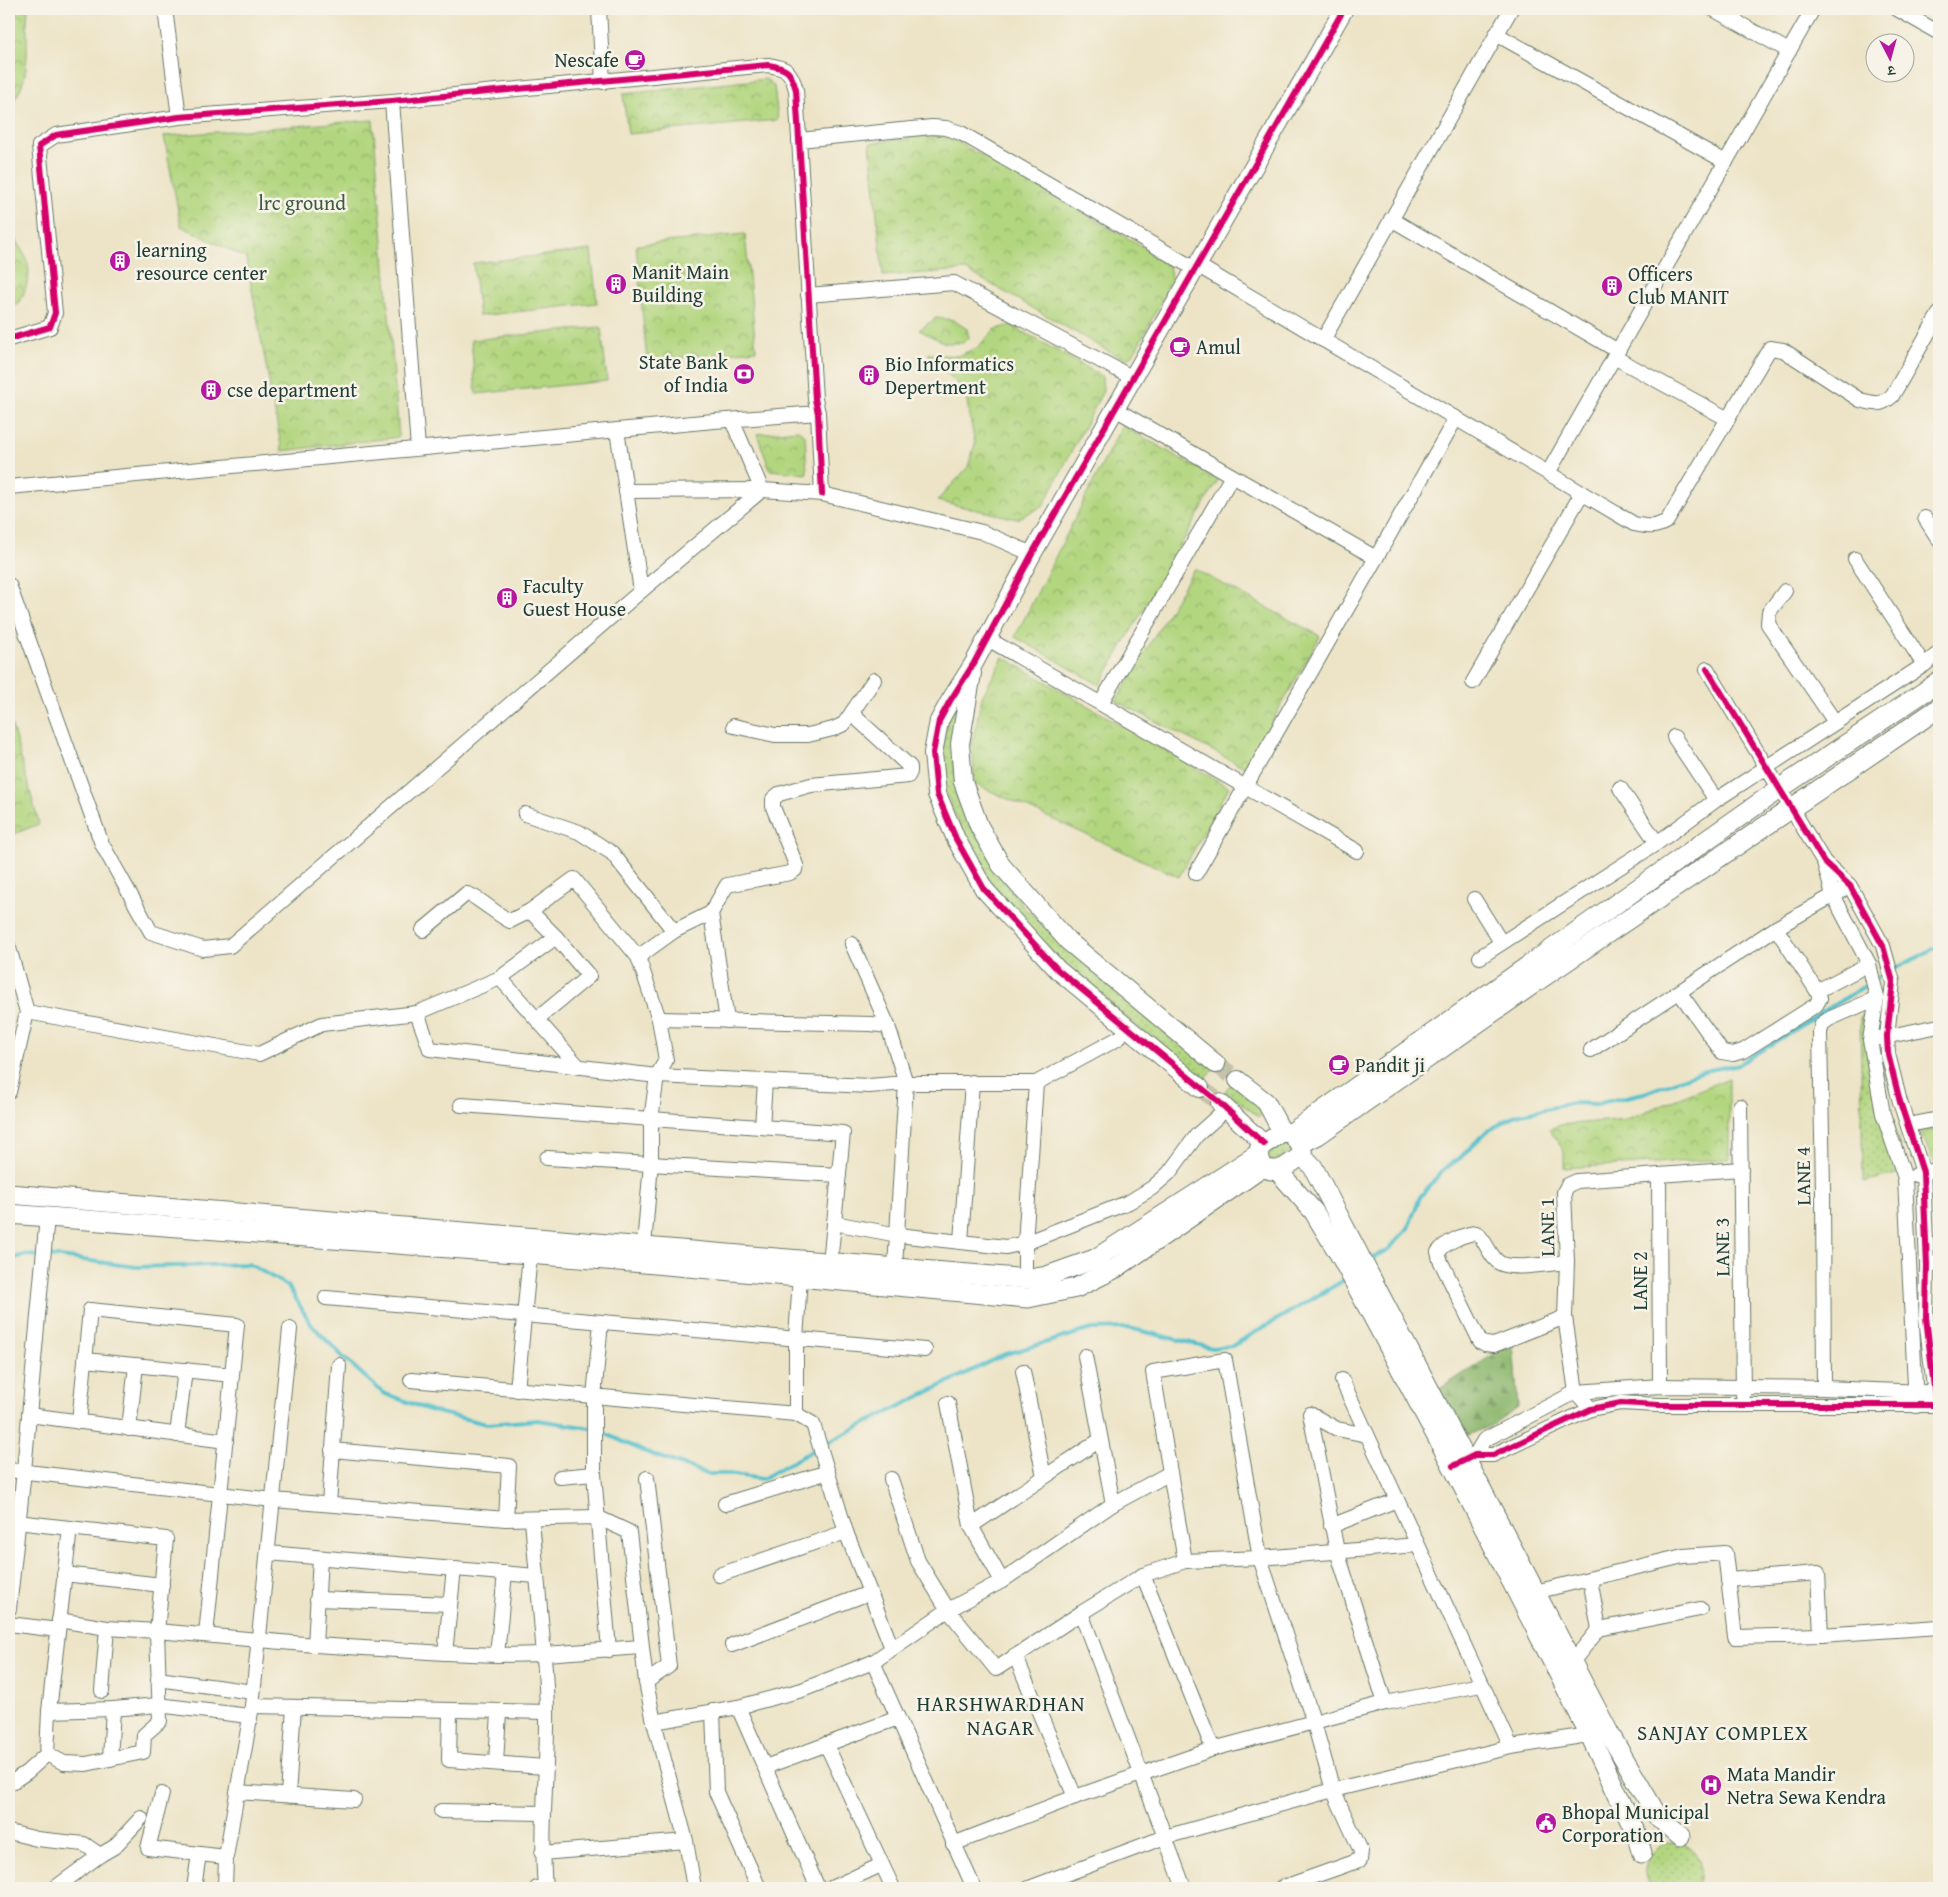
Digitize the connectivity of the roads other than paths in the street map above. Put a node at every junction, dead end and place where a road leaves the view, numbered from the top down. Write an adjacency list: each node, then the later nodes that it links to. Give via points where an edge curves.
1 (166, 9): 13 (street)
2 (599, 9): 11 (street)
3 (1344, 9): 17 (street)
4 (1511, 9): 9 (street)
5 (1713, 9): 10 (street)
6 (1813, 9): 10 (street)
7 (1897, 9): 8 (street)
8 (1939, 33)
9 (1496, 34): 15 (street); 16 (street)
10 (1789, 51): 15 (street)
11 (603, 82): 12 (street); 14 (street, via 768,65 782,67 792,76 796,90)
12 (392, 101): 13 (street); 30 (street)
13 (178, 117): 20 (street, via 56,135 39,146 55,313 50,327)
14 (798, 140): 17 (street, via 932,127 961,132); 18 (street)
15 (1726, 162): 22 (street)
16 (1391, 219): 21 (street); 22 (street)
17 (1196, 267): 21 (street); 23 (street)
18 (808, 295): 23 (street, via 954,283); 25 (street)
19 (1939, 314): 27 (street, via 1892,396 1883,403 1860,400 1783,350 1770,348)
20 (9, 339)
21 (1322, 340): 26 (street)
22 (1616, 354): 27 (street); 31 (street)
23 (1133, 378): 24 (street)
24 (1115, 409): 32 (street); 40 (street)
25 (818, 413): 28 (street); 37 (street)
26 (1456, 418): 31 (street); 41 (street)
27 (1728, 419): 36 (street, via 1667,522 1650,527 1634,524)
28 (732, 420): 29 (street); 34 (street)
29 (617, 430): 30 (street); 35 (street)
30 (418, 448): 33 (street)
31 (1548, 473): 36 (street)
32 (1232, 476): 41 (street); 54 (street)
33 (9, 487)
34 (762, 490): 35 (street); 37 (street); 44 (street)
35 (626, 491): 44 (street)
36 (1582, 493): 52 (street)
37 (822, 494): 40 (street, via 982,532)
38 (1925, 518): 39 (street)
39 (1939, 540)
40 (1032, 554): 46 (street)
41 (1376, 558): 61 (street)
42 (1855, 559): 49 (street)
43 (9, 585): 44 (street, via 102,844 151,932 203,949 230,946)
44 (641, 591)
45 (1785, 591): 57 (street, via 1769,612 1768,624)
46 (988, 639): 48 (street); 54 (street)
47 (1939, 653): 49 (street)
48 (974, 663): 101 (street, via 960,744 963,782 979,826 1001,865 1068,941); 109 (street, via 939,721 933,753 937,794 956,840 984,889 1058,970)
49 (1924, 665): 57 (street)
50 (1707, 669): 60 (street)
51 (874, 680): 56 (street)
52 (1473, 682)
53 (1939, 682): 63 (main road)
54 (1101, 703): 61 (street)
55 (1939, 708): 65 (main road)
56 (852, 714): 58 (street, via 844,724 808,734 775,735); 75 (street, via 910,768 908,776 811,785 779,794 773,799 773,807 796,865 795,870 727,885)
57 (1835, 722): 60 (street)
58 (734, 726)
59 (1674, 737): 64 (street)
60 (1768, 767): 63 (street); 64 (street)
61 (1246, 787): 68 (street); 70 (street)
62 (1620, 788): 67 (street)
63 (1779, 789): 65 (street); 118 (main road)
64 (1716, 800): 67 (street)
65 (1792, 808): 69 (street); 118 (main road, via 1318,1135)
66 (525, 814): 78 (street, via 578,832 612,853)
67 (1657, 843): 80 (street)
68 (1357, 850)
69 (1824, 862): 71 (street); 72 (street)
70 (1196, 873)
71 (1850, 886): 72 (street); 97 (street, via 1889,963 1893,982)
72 (1833, 895): 76 (street); 85 (street)
73 (1474, 899): 80 (street)
74 (530, 911): 77 (street, via 510,921 469,893); 79 (street); 83 (street, via 574,879)
75 (711, 912): 78 (street); 94 (street)
76 (1776, 928): 87 (street); 88 (street)
77 (423, 930)
78 (674, 930): 83 (street)
79 (556, 937): 86 (street); 93 (street, via 589,976)
80 (1501, 942): 84 (street)
81 (852, 944): 95 (street)
82 (9, 948): 90 (street)
83 (638, 956): 92 (street)
84 (1480, 957)
85 (1870, 967): 87 (street); 89 (street)
86 (500, 978): 91 (street); 93 (street)
87 (1817, 991): 88 (street, via 1820,998 1816,1005 1743,1051 1733,1054 1722,1052)
88 (1680, 992): 100 (street)
89 (1876, 993): 99 (street); 163 (street, LANE 4, via 1829,1019 1822,1024 1820,1032)
90 (27, 1012): 91 (street, via 259,1054 322,1024); 110 (street)
91 (417, 1013): 102 (street, via 430,1049)
92 (659, 1019): 94 (street); 103 (street, via 666,1060)
93 (537, 1020): 102 (street)
94 (727, 1021): 95 (street)
95 (888, 1026): 107 (street)
96 (1939, 1026): 97 (street)
97 (1887, 1036): 99 (street); 116 (street, via 1888,1054)
98 (1120, 1038): 108 (street)
99 (1870, 1040): 127 (street, via 1883,1114)
100 (1591, 1050)
101 (1216, 1064)
102 (579, 1067): 103 (street)
103 (657, 1076): 105 (street); 115 (street)
104 (1238, 1080): 118 (street, via 1266,1102)
105 (765, 1082): 107 (street, via 869,1086); 117 (street)
106 (972, 1082): 107 (street); 108 (street); 133 (street)
107 (906, 1083): 132 (street)
108 (1036, 1083): 134 (street)
109 (1200, 1088)
110 (9, 1092)
111 (461, 1105): 115 (street)
112 (1223, 1106): 120 (street); 134 (street, via 1196,1135 1169,1173 1152,1188 1129,1202)
113 (1740, 1106): 122 (street, LANE 3)
114 (1939, 1119): 116 (street)
115 (651, 1120): 117 (street); 121 (street)
116 (1908, 1126): 124 (street)
117 (762, 1127): 125 (street, via 843,1133)
118 (1294, 1141): 120 (main road); 120 (main road, via 1287,1167); 136 (main road, via 1313,1167)
119 (547, 1158): 121 (street)
120 (1266, 1159): 136 (main road); 142 (main road, via 1116,1268 1076,1288 1028,1298); 143 (main road, via 1095,1259 1047,1276)
121 (650, 1163): 125 (street); 135 (street)
122 (1742, 1169): 126 (street, LANE 1); 162 (street, LANE 3)
123 (1939, 1169): 124 (street)
124 (1923, 1172): 127 (street); 140 (street)
125 (839, 1175): 131 (street)
126 (1659, 1176): 138 (street, LANE 1, via 1577,1180 1568,1184 1564,1192); 161 (street, LANE 2)
127 (1906, 1178): 147 (street)
128 (9, 1194): 135 (main road)
129 (9, 1214): 130 (main road)
130 (48, 1216): 137 (main road); 174 (street)
131 (834, 1223): 132 (street); 139 (street)
132 (898, 1235): 133 (street); 141 (street)
133 (961, 1242): 134 (street, via 1006,1247)
134 (1025, 1243): 143 (street)
135 (644, 1246): 139 (main road)
136 (1348, 1254): 182 (main road)
137 (530, 1255): 142 (main road); 145 (street)
138 (1567, 1262): 146 (street, LANE 1); 146 (street, via 1501,1265 1476,1232 1442,1247 1438,1252 1480,1340 1485,1344 1494,1344)
139 (830, 1263): 141 (main road)
140 (1933, 1264): 147 (street)
141 (895, 1268): 143 (main road)
142 (800, 1277): 150 (street)
143 (1025, 1279)
144 (326, 1298): 145 (street)
145 (526, 1316): 148 (street); 164 (street)
146 (1565, 1317): 166 (street, LANE 1)
147 (1926, 1317): 165 (street); 168 (street)
148 (602, 1322): 150 (street); 167 (street)
149 (290, 1329): 193 (street)
150 (796, 1339): 151 (street); 173 (street)
151 (925, 1350)
152 (1085, 1356): 179 (street)
153 (85, 1360): 154 (street); 158 (street, via 90,1310 149,1316 237,1325); 175 (street)
154 (136, 1365): 156 (street); 176 (street)
155 (339, 1365): 181 (street)
156 (185, 1370): 158 (street); 177 (street)
157 (1023, 1371): 188 (street)
158 (232, 1375): 180 (street)
159 (411, 1380): 164 (street)
160 (1342, 1380): 178 (street)
161 (1660, 1386): 162 (street); 166 (street)
162 (1744, 1387): 163 (street); 170 (street, LANE 3)
163 (1824, 1388): 168 (street)
164 (517, 1390): 167 (street)
165 (1934, 1391): 168 (street); 171 (street)
166 (1576, 1392): 172 (street); 182 (street, via 1484,1440)
167 (594, 1397): 173 (street); 187 (street)
168 (1916, 1399): 170 (street); 171 (street)
169 (948, 1403): 202 (street)
170 (1743, 1405): 172 (street, via 1621,1403)
171 (1938, 1405)
172 (1591, 1409): 182 (street, via 1493,1454)
173 (796, 1414): 184 (street, via 813,1424)
174 (29, 1415): 175 (street); 185 (street)
175 (79, 1422): 176 (street)
176 (129, 1429): 177 (street)
177 (176, 1435): 180 (street)
178 (1367, 1435): 194 (street); 203 (street, via 1337,1429 1310,1414)
179 (1100, 1440): 188 (street); 197 (street)
180 (226, 1441): 192 (street)
181 (332, 1450): 195 (street); 199 (street, via 509,1466)
182 (1465, 1460): 222 (main road); 269 (main road)
183 (9, 1470): 185 (street)
184 (827, 1470): 196 (street); 205 (street)
185 (24, 1471): 192 (street); 201 (street)
186 (1170, 1473): 197 (street); 210 (street, via 1153,1372 1225,1360); 211 (street)
187 (594, 1474): 189 (street); 198 (street)
188 (1044, 1477): 202 (street)
189 (560, 1478)
190 (647, 1478): 251 (street, via 669,1666)
191 (891, 1479): 228 (street, via 918,1561)
192 (222, 1494): 193 (street); 236 (street)
193 (273, 1500): 195 (street); 208 (street)
194 (1397, 1500): 203 (street); 206 (street)
195 (329, 1504): 199 (street)
196 (726, 1504)
197 (1113, 1504): 220 (street)
198 (597, 1517): 200 (street); 241 (street, via 629,1532); 243 (street)
199 (506, 1519): 200 (street)
200 (532, 1520): 217 (street)
201 (17, 1522): 204 (street); 227 (street)
202 (971, 1526): 220 (street)
203 (1331, 1526): 207 (street)
204 (70, 1528): 214 (street); 221 (street, via 166,1538)
205 (846, 1532): 215 (street); 223 (street)
206 (1418, 1545): 207 (street); 252 (street)
207 (1336, 1551): 210 (street); 254 (street)
208 (268, 1553): 209 (street); 238 (street)
209 (320, 1558): 212 (street); 224 (street)
210 (1260, 1558): 211 (street); 267 (street)
211 (1185, 1562): 216 (street)
212 (454, 1569): 213 (street); 225 (street)
213 (504, 1573): 217 (street); 246 (street)
214 (64, 1574): 221 (street); 231 (street)
215 (719, 1575)
216 (1143, 1575): 229 (street); 272 (street)
217 (536, 1576): 245 (street)
218 (1590, 1579): 219 (street, via 1682,1556 1725,1552); 222 (street); 234 (street)
219 (1728, 1580): 237 (street, via 1735,1637); 237 (street, via 1818,1573)
220 (1002, 1581): 228 (street)
221 (162, 1585): 235 (street)
222 (1535, 1592): 249 (main road)
223 (869, 1593): 240 (street); 242 (street)
224 (318, 1600): 225 (street); 239 (street)
225 (450, 1604): 244 (street)
226 (1700, 1608): 234 (street)
227 (9, 1610)
228 (948, 1610): 242 (street); 247 (street, via 996,1668)
229 (1081, 1613): 247 (street); 278 (street)
230 (9, 1624): 231 (street)
231 (59, 1625): 233 (street); 261 (street)
232 (1939, 1626): 237 (street)
233 (107, 1628): 235 (street); 253 (street)
234 (1599, 1629): 249 (street)
235 (157, 1631): 236 (street); 250 (street)
236 (206, 1635): 238 (street)
237 (1820, 1635)
238 (259, 1640): 239 (street); 256 (street)
239 (315, 1645): 244 (street)
240 (732, 1645)
241 (641, 1647): 243 (street); 251 (street)
242 (892, 1648): 248 (street)
243 (609, 1650): 245 (street)
244 (445, 1652): 246 (street)
245 (545, 1654): 246 (street); 264 (street)
246 (497, 1655)
247 (1015, 1655): 284 (street)
248 (873, 1662): 258 (street, via 802,1690); 265 (street)
249 (1572, 1662): 268 (main road)
250 (158, 1679): 255 (street); 256 (street)
251 (646, 1682): 266 (street)
252 (1481, 1685): 254 (street); 271 (street)
253 (102, 1691)
254 (1385, 1703): 267 (street)
255 (158, 1705): 256 (street); 259 (street); 274 (street, via 160,1721 144,1735 143,1752)
256 (251, 1705): 257 (street); 281 (street)
257 (294, 1707): 260 (street); 283 (street)
258 (738, 1707): 262 (street); 277 (street)
259 (113, 1709): 261 (street); 274 (street)
260 (450, 1710): 263 (street); 275 (street, via 449,1760)
261 (49, 1711): 273 (street)
262 (713, 1711): 266 (street); 305 (street, via 716,1792)
263 (499, 1712): 264 (street); 275 (street)
264 (547, 1712): 276 (street)
265 (898, 1718): 270 (street); 293 (street)
266 (654, 1722): 292 (street)
267 (1314, 1723): 272 (street); 280 (street)
268 (1608, 1729): 269 (street); 290 (main road, via 1658,1817)
269 (1589, 1734): 271 (street); 295 (main road)
270 (826, 1744): 277 (street); 299 (street)
271 (1511, 1747): 280 (street)
272 (1213, 1749): 278 (street)
273 (47, 1754): 274 (street, via 64,1763 86,1764); 279 (street)
274 (110, 1759)
275 (496, 1763): 276 (street)
276 (545, 1767): 287 (street)
277 (765, 1767): 306 (street)
278 (1140, 1775): 284 (street); 291 (street)
279 (9, 1784)
280 (1333, 1790): 291 (street); 312 (street, via 1362,1851 1360,1860)
281 (237, 1792): 283 (street); 298 (street)
282 (162, 1794): 296 (street, via 148,1848)
283 (288, 1795): 285 (street)
284 (1075, 1797): 293 (street)
285 (354, 1800)
286 (441, 1811): 287 (street)
287 (542, 1813): 294 (street)
288 (141, 1818): 297 (street, via 114,1847)
289 (9, 1832): 297 (street, via 84,1844)
290 (1680, 1836)
291 (1165, 1837): 310 (street); 311 (street)
292 (686, 1841): 294 (street); 304 (street)
293 (953, 1844): 309 (street)
294 (542, 1853): 303 (street, via 545,1888)
295 (1642, 1853)
296 (199, 1854): 298 (street); 301 (street)
297 (100, 1855): 300 (street)
298 (226, 1857): 302 (street)
299 (881, 1865): 307 (street); 308 (street)
300 (55, 1888)
301 (194, 1888)
302 (225, 1888)
303 (537, 1888)
304 (694, 1888)
305 (759, 1888)
306 (818, 1888)
307 (831, 1888)
308 (893, 1888)
309 (974, 1888)
310 (1029, 1888)
311 (1184, 1888)
312 (1281, 1888)

